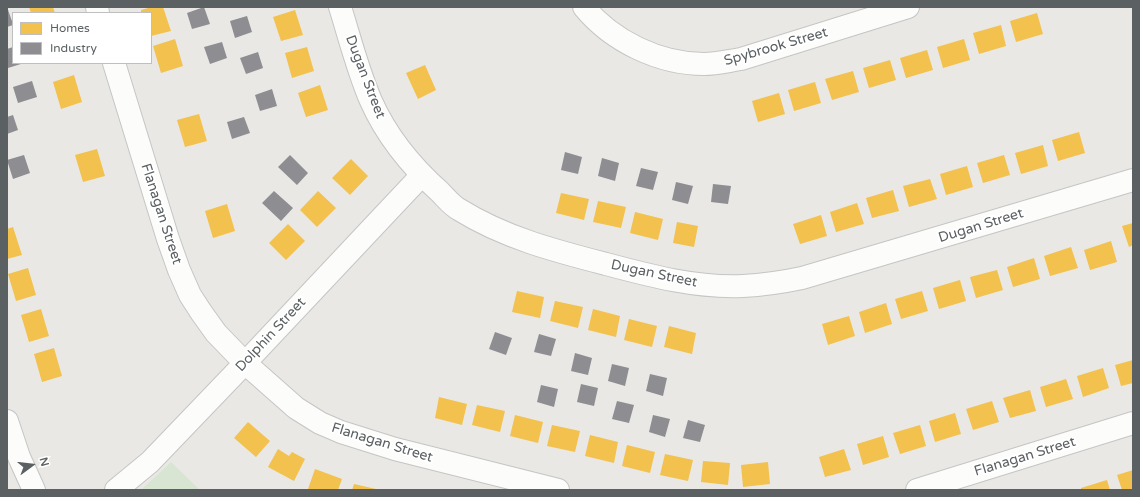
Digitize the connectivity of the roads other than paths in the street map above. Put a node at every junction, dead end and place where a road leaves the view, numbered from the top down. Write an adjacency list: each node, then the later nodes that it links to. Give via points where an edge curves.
1 (340, 7): 5 (street, Dugan Street, via 371,102 394,142)
2 (584, 7): 3 (street, Spybrook Street, via 609,31 651,54 704,64 741,59)
3 (908, 7)
4 (114, 64): 7 (street, Flanagan Street, via 179,270 201,312 216,333)
5 (421, 176): 6 (street, Dugan Street, via 458,210 494,229 534,244 660,278 742,286 802,278); 7 (street, Dolphin Street)
6 (1133, 180)
7 (245, 363): 10 (street, Dolphin Street); 12 (street, Flanagan Street, via 296,408 341,432 395,449)
8 (7, 421): 11 (street)
9 (1133, 423): 13 (street, Flanagan Street)
10 (127, 487)
11 (34, 490)
12 (558, 490)
13 (917, 490)

